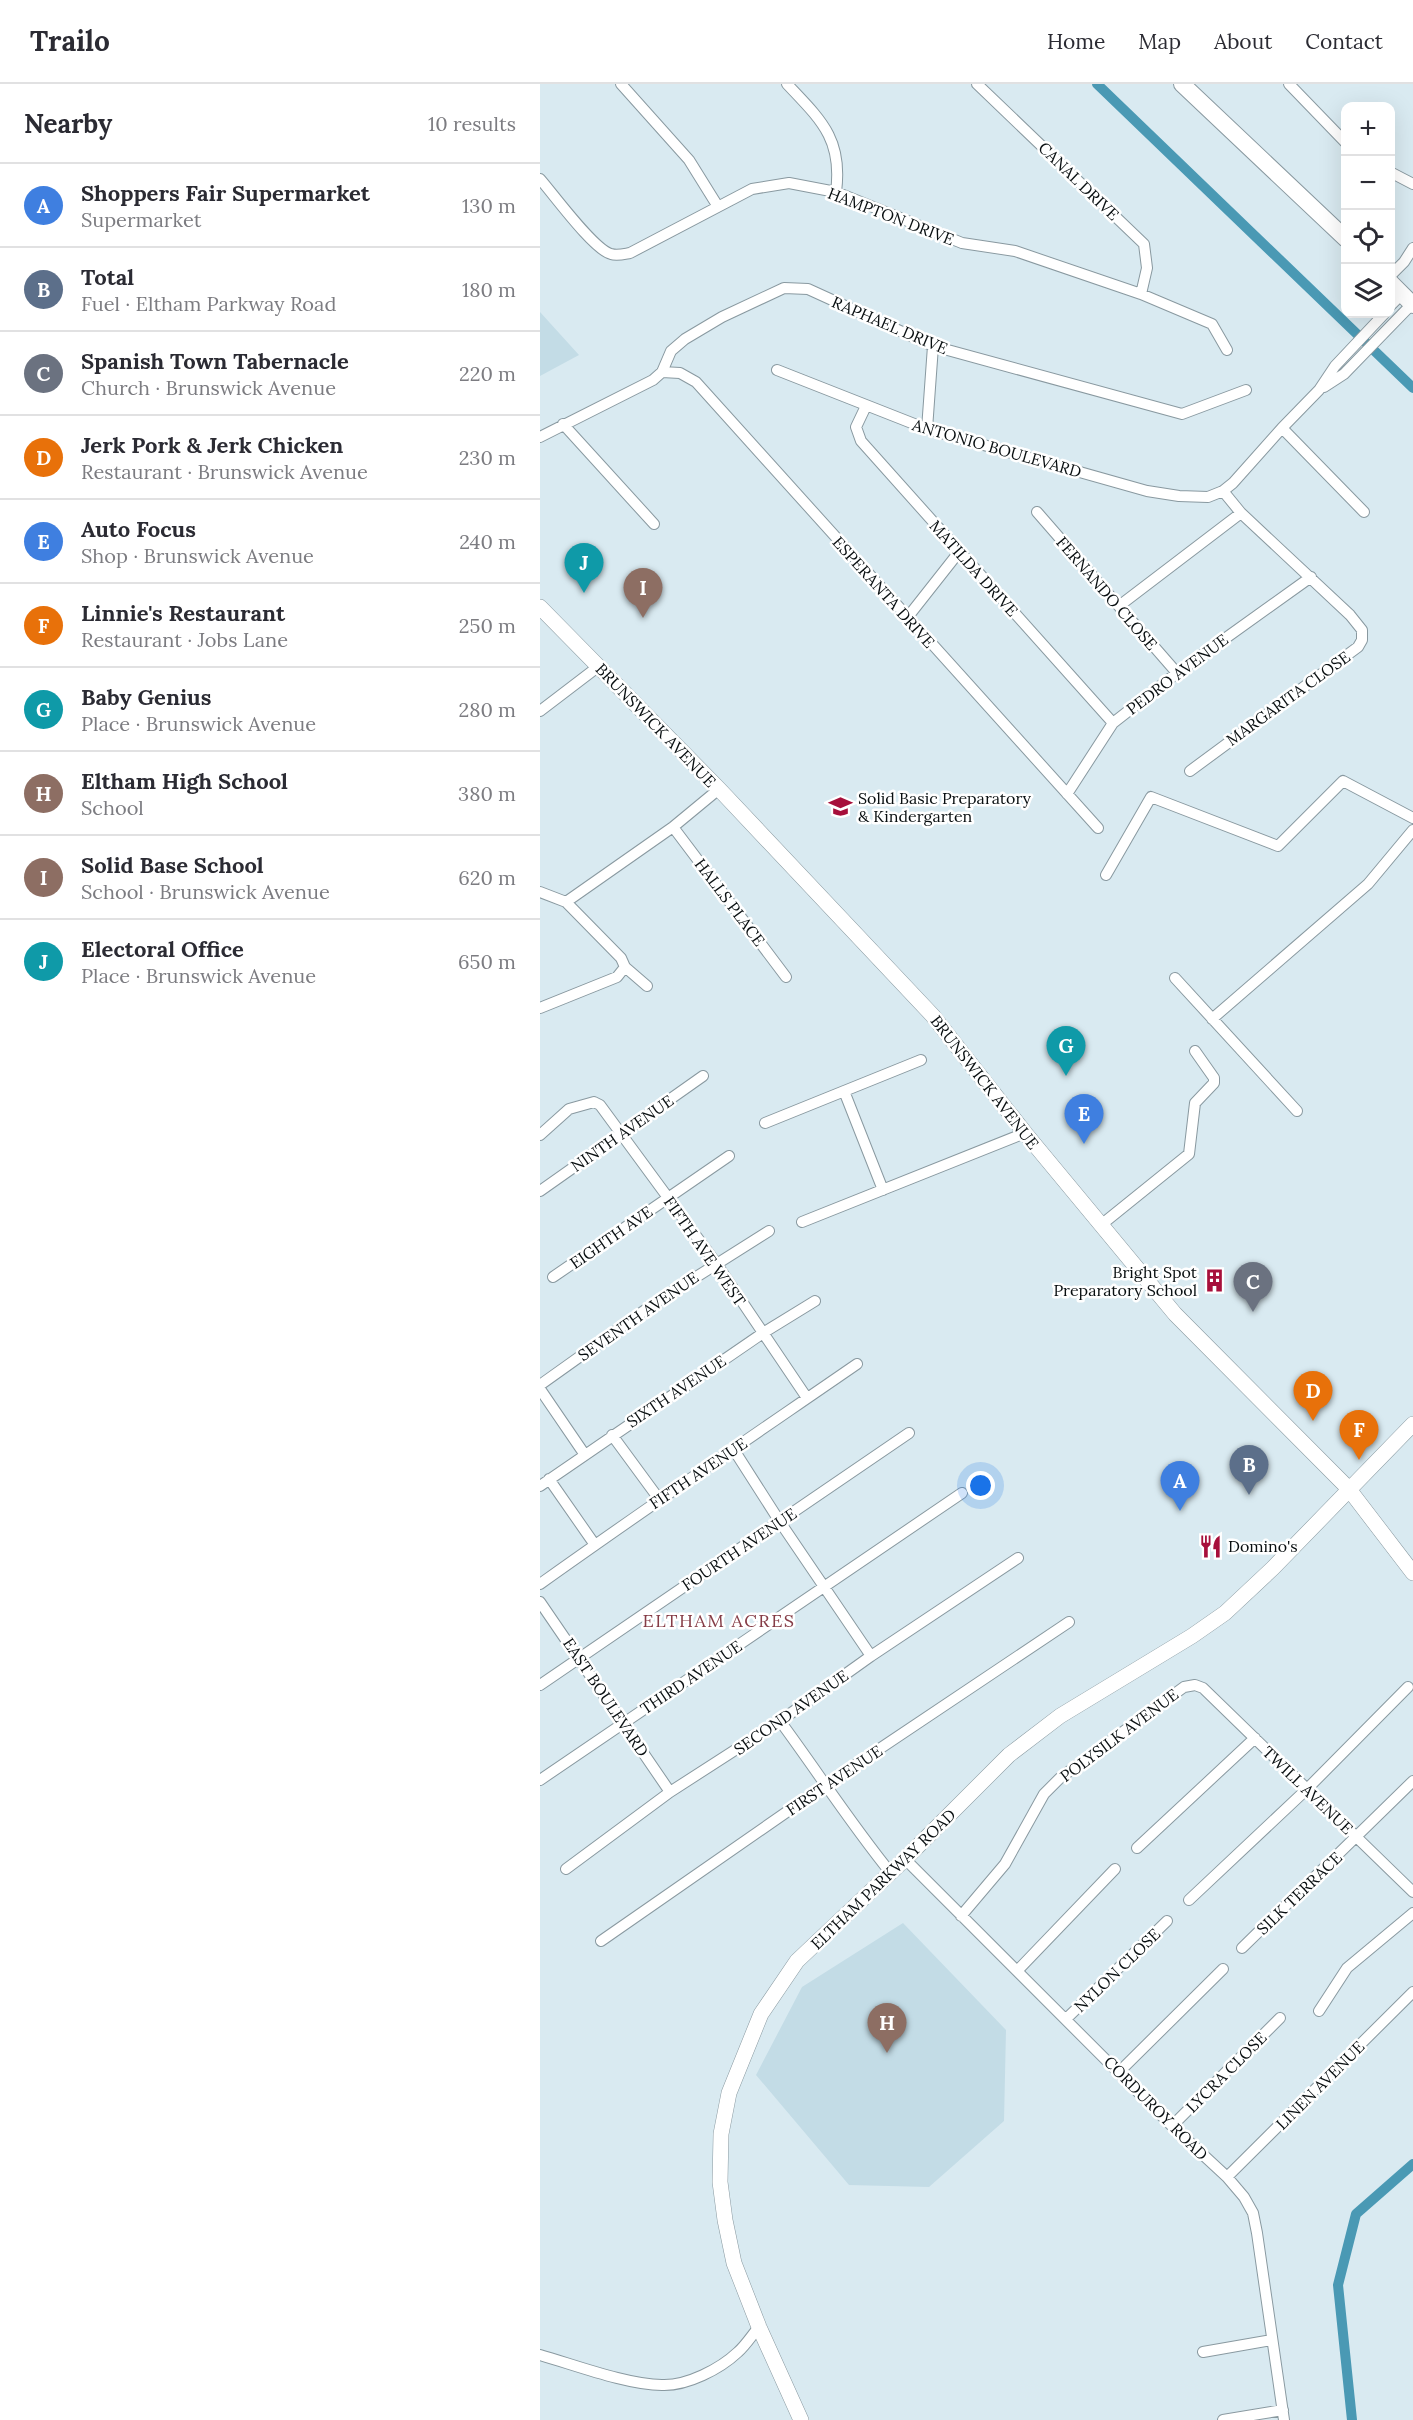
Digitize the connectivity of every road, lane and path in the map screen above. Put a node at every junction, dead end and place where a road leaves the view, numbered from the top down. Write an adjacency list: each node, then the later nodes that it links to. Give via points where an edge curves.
1 (621, 84): 11 (street, via 689,160)
2 (787, 84): 10 (street, via 830,133 838,160)
3 (977, 84): 15 (street, CANAL DRIVE, via 1144,244 1147,268)
4 (1182, 84): 12 (main road)
5 (1289, 84): 6 (street)
6 (1341, 138)
7 (1395, 175): 9 (street)
8 (540, 179): 11 (street, HAMPTON DRIVE, via 586,233 604,251 614,255 630,253)
9 (1413, 184)
10 (836, 192): 11 (street, HAMPTON DRIVE, via 789,183 752,189); 15 (street, HAMPTON DRIVE, via 962,243 1014,251)
11 (717, 205)
12 (1341, 234)
13 (1413, 248): 14 (street)
14 (1395, 271)
15 (1141, 294): 19 (street, HAMPTON DRIVE, via 1212,324)
16 (1402, 298): 23 (street, via 1380,336 1344,374)
17 (1380, 318): 23 (street, via 1335,366)
18 (933, 346): 21 (street, RAPHAEL DRIVE, via 808,289 784,288 685,339 671,351); 22 (street, RAPHAEL DRIVE, via 1182,414); 27 (street)
19 (1227, 350)
20 (777, 370): 24 (street, ANTONIO BOULEVARD)
21 (662, 372): 25 (street); 38 (street, ESPERANTA DRIVE, via 680,373 696,382)
22 (1246, 390)
23 (1319, 390): 26 (street)
24 (866, 406): 27 (street, ANTONIO BOULEVARD); 34 (street, MATILDA DRIVE, via 856,427 861,441)
25 (563, 424): 28 (street); 33 (street)
26 (1282, 428): 29 (street); 30 (street)
27 (927, 429): 29 (street, ANTONIO BOULEVARD, via 1147,491 1208,497)
28 (540, 436)
29 (1223, 491): 32 (street, MARGARITA CLOSE)
30 (1364, 512)
31 (1037, 513): 36 (street, FERNANDO CLOSE)
32 (1241, 513): 35 (street, MARGARITA CLOSE); 36 (street)
33 (654, 524)
34 (959, 552): 38 (street); 42 (street, MATILDA DRIVE)
35 (1311, 577): 40 (street, PEDRO AVENUE); 43 (street, MARGARITA CLOSE, via 1362,630 1358,647)
36 (1119, 606): 40 (street, FERNANDO CLOSE)
37 (540, 607): 39 (street, BRUNSWICK AVENUE)
38 (907, 618): 45 (street, ESPERANTA DRIVE)
39 (599, 666): 41 (street); 44 (street, BRUNSWICK AVENUE)
40 (1177, 673): 42 (street, PEDRO AVENUE)
41 (540, 711)
42 (1113, 723): 45 (street, PEDRO AVENUE)
43 (1190, 771)
44 (719, 789): 47 (street); 65 (street, BRUNSWICK AVENUE, via 933,1016)
45 (1067, 794): 48 (street, ESPERANTA DRIVE)
46 (1413, 818): 50 (street, via 1343,781 1278,846 1150,798)
47 (673, 827): 52 (street); 54 (street, HALLS PLACE)
48 (1098, 828)
49 (1413, 830): 58 (street, via 1368,884)
50 (1106, 875)
51 (540, 892): 52 (street)
52 (566, 902): 53 (street, via 621,958)
53 (625, 967): 56 (street); 57 (street, via 617,977)
54 (786, 977)
55 (1175, 978): 58 (street)
56 (646, 986)
57 (540, 1008)
58 (1212, 1019): 63 (street)
59 (1195, 1051): 73 (street, via 1215,1083 1196,1103 1189,1154)
60 (921, 1060): 62 (street)
61 (703, 1076): 67 (street, NINTH AVENUE)
62 (844, 1091): 64 (street); 69 (street)
63 (1297, 1111)
64 (765, 1123)
65 (1025, 1133): 69 (street); 73 (street, BRUNSWICK AVENUE)
66 (540, 1135): 67 (street, FIFTH AVE WEST, via 568,1109 594,1102)
67 (622, 1135): 70 (street, NINTH AVENUE); 71 (street, FIFTH AVE WEST)
68 (729, 1156): 71 (street, EIGHTH AVE)
69 (883, 1190): 72 (street)
70 (540, 1191)
71 (668, 1198): 75 (street, FIFTH AVE WEST); 76 (street, EIGHTH AVE)
72 (802, 1222)
73 (1101, 1225): 88 (street, BRUNSWICK AVENUE, via 1175,1314)
74 (769, 1231): 75 (street, SEVENTH AVENUE)
75 (716, 1263): 78 (street, FIFTH AVE WEST); 80 (street, SEVENTH AVENUE)
76 (553, 1277)
77 (815, 1301): 78 (street, SIXTH AVENUE)
78 (763, 1333): 81 (street, FIFTH AVE WEST); 84 (street, SIXTH AVENUE)
79 (857, 1364): 81 (street, FIFTH AVENUE)
80 (540, 1387): 86 (street)
81 (807, 1398): 85 (street, FIFTH AVENUE)
82 (1413, 1424): 88 (street, ELTHAM PARKWAY ROAD)
83 (909, 1433): 91 (street, FOURTH AVENUE)
84 (612, 1435): 86 (street, SIXTH AVENUE); 90 (street)
85 (734, 1450): 90 (street, FIFTH AVENUE); 91 (street)
86 (585, 1455): 87 (street, SIXTH AVENUE)
87 (544, 1482): 92 (street)
88 (1348, 1488): 94 (street, BRUNSWICK AVENUE); 114 (street, ELTHAM PARKWAY ROAD, via 1225,1613 1059,1716 1009,1755)
89 (962, 1493): 96 (street, THIRD AVENUE)
90 (659, 1499): 92 (street, FIFTH AVENUE)
91 (780, 1522): 96 (street); 100 (street, FOURTH AVENUE)
92 (595, 1545): 95 (street, FIFTH AVENUE)
93 (1018, 1558): 99 (street, SECOND AVENUE)
94 (1413, 1573)
95 (540, 1584)
96 (824, 1587): 99 (street); 105 (street, THIRD AVENUE)
97 (540, 1602): 100 (street, EAST BOULEVARD)
98 (1069, 1622): 109 (street, FIRST AVENUE)
99 (871, 1656): 104 (street, SECOND AVENUE)
100 (579, 1657): 101 (street, FOURTH AVENUE); 105 (street, EAST BOULEVARD)
101 (540, 1685)
102 (1408, 1687): 110 (street)
103 (1203, 1688): 106 (street, TWILL AVENUE); 121 (street, POLYSILK AVENUE, via 1184,1687 1060,1778 1044,1794 1005,1863)
104 (780, 1721): 109 (street); 111 (street, SECOND AVENUE)
105 (623, 1723): 107 (street, THIRD AVENUE); 111 (street, EAST BOULEVARD)
106 (1255, 1738): 110 (street, TWILL AVENUE); 113 (street)
107 (540, 1780)
108 (1413, 1781): 112 (street, SILK TERRACE)
109 (827, 1784): 117 (street); 123 (street, FIRST AVENUE)
110 (1307, 1789): 112 (street, TWILL AVENUE); 119 (street)
111 (670, 1792): 115 (street, SECOND AVENUE)
112 (1356, 1837): 118 (street, TWILL AVENUE); 124 (street, SILK TERRACE)
113 (1137, 1848)
114 (905, 1859): 117 (street, ELTHAM PARKWAY ROAD); 121 (street, CORDUROY ROAD)
115 (566, 1869)
116 (1115, 1869): 126 (street)
117 (890, 1872): 134 (street, ELTHAM PARKWAY ROAD, via 797,1961 761,2014 729,2092 721,2134 721,2191 735,2263)
118 (1411, 1887)
119 (1189, 1900)
120 (1413, 1912): 128 (street, via 1347,1968)
121 (961, 1916): 126 (street, CORDUROY ROAD)
122 (1167, 1922): 130 (street, NYLON CLOSE)
123 (601, 1941)
124 (1242, 1948)
125 (1223, 1969): 131 (street)
126 (1017, 1971): 130 (street, CORDUROY ROAD)
127 (1413, 1992): 133 (street, LINEN AVENUE)
128 (1319, 2011)
129 (1280, 2018): 132 (street, LYCRA CLOSE)
130 (1066, 2019): 131 (street, CORDUROY ROAD)
131 (1119, 2072): 132 (street, CORDUROY ROAD)
132 (1172, 2126): 133 (street, CORDUROY ROAD)
133 (1227, 2177): 135 (street, CORDUROY ROAD, via 1253,2213)
134 (759, 2327): 137 (street, via 738,2352 717,2367 664,2385 644,2384); 139 (street, ELTHAM PARKWAY ROAD)
135 (1272, 2340): 136 (street); 138 (street, CORDUROY ROAD)
136 (1203, 2352)
137 (540, 2355)
138 (1284, 2415): 140 (street)
139 (801, 2420)
140 (1223, 2420)

